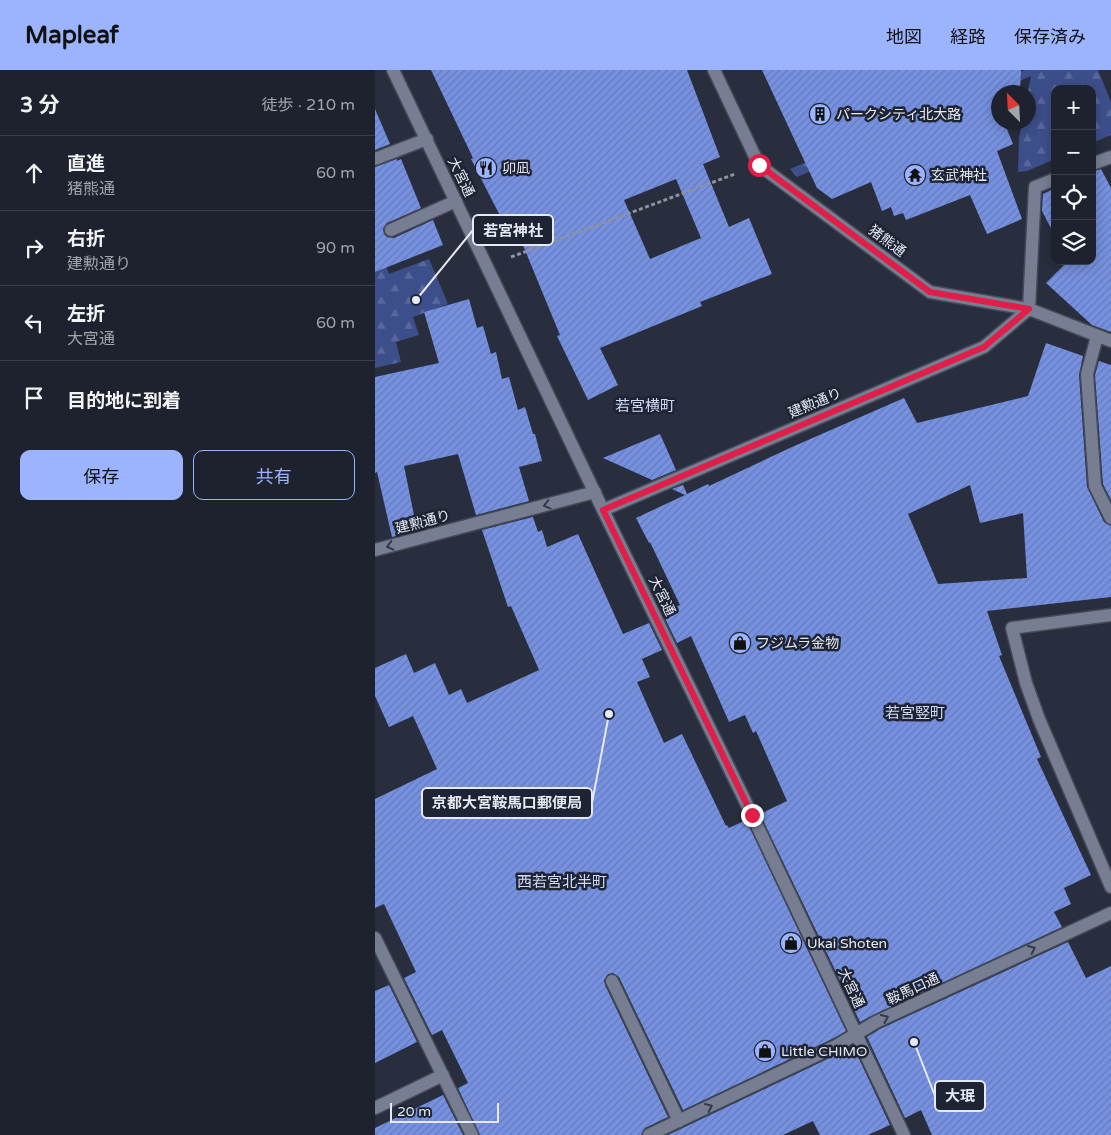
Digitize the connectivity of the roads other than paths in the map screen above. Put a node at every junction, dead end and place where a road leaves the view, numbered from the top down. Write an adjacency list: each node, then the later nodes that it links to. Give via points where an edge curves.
1 (393, 70): 3 (street, 大宮通)
2 (714, 70): 10 (street, 猪熊通, via 759,165 930,292)
3 (427, 139): 5 (street); 8 (street, 大宮通)
4 (1111, 157): 6 (street)
5 (375, 159)
6 (1096, 163)
7 (1051, 181): 10 (street, via 1035,187)
8 (456, 201): 9 (street); 13 (street, 大宮通)
9 (391, 230)
10 (1029, 309): 11 (street, 猪熊通); 14 (street, 建勲通り, via 984,347)
11 (1097, 336): 12 (street, 猪熊通); 15 (street, via 1087,374 1091,439 1095,486)
12 (1111, 341)
13 (595, 492): 14 (street, 大宮通); 16 (street, 建勲通り, one-way to 16)
14 (603, 510): 22 (street, 大宮通)
15 (1111, 518)
16 (375, 550)
17 (1111, 615): 18 (street, via 1012,628 1039,719)
18 (1111, 887)
19 (1111, 913): 22 (street, 鞍馬口通, one-way to 19)
20 (375, 938): 23 (street)
21 (612, 981): 25 (street)
22 (856, 1034): 25 (street, 鞍馬口通, one-way to 22); 28 (street, 大宮通)
23 (443, 1075): 24 (street); 26 (street)
24 (375, 1108)
25 (679, 1121): 27 (street, 鞍馬口通)
26 (472, 1135)
27 (649, 1135)
28 (905, 1135)

